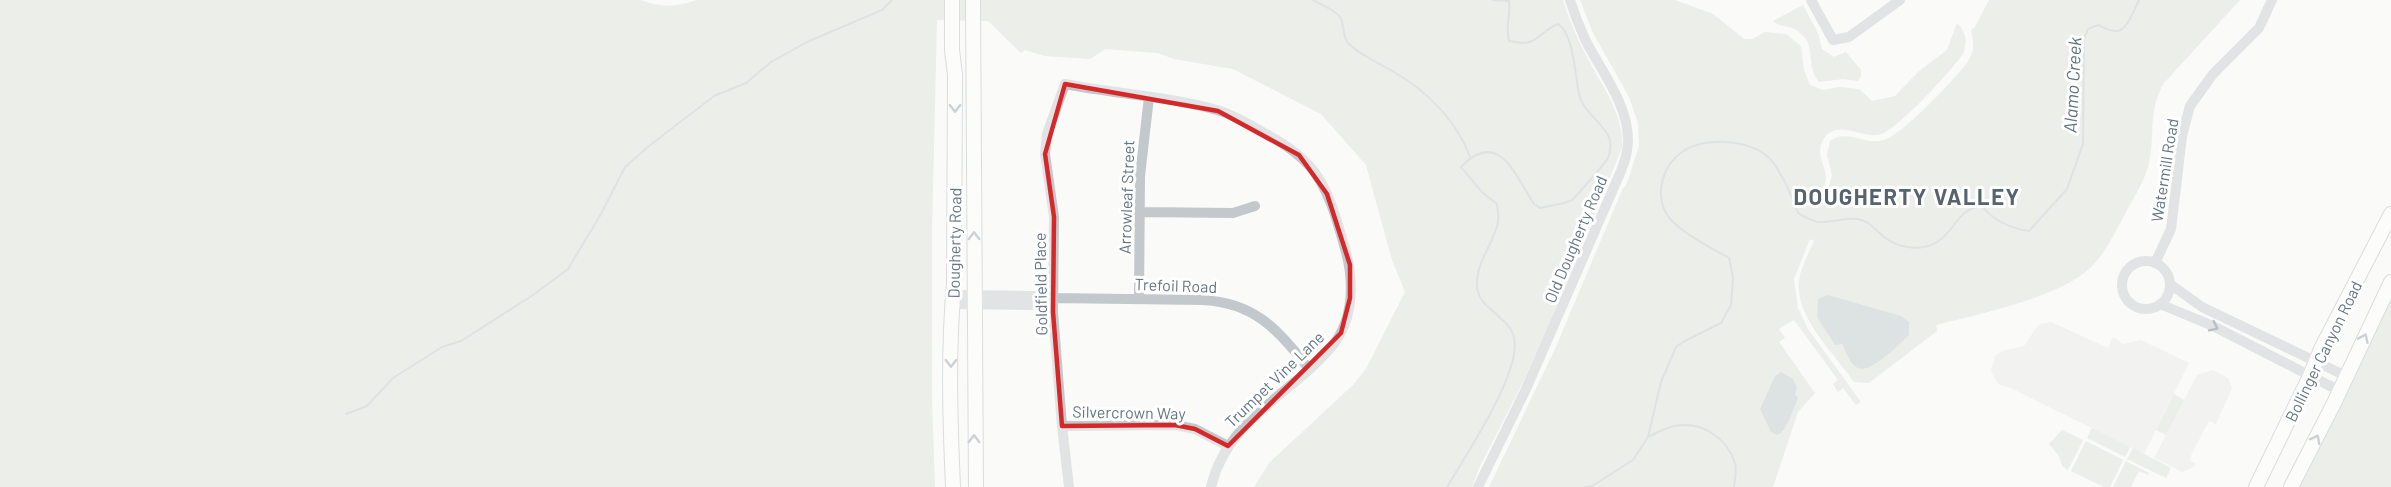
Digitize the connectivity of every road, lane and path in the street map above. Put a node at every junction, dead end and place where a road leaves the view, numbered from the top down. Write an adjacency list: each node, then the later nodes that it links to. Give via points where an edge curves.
1 (952, 0): 16 (main road, Dougherty Road, one-way to 16)
2 (973, 0): 18 (main road, Dougherty Road, one-way to 2)
3 (1570, 0): 31 (street, Old Dougherty Road, via 1625,118 1627,150 1545,346)
4 (1811, 0): 5 (street, via 1833,40 1849,37)
5 (1900, 0)
6 (2272, 0): 12 (street, Watermill Road, via 2259,28 2214,74 2190,106 2182,136 2171,229)
7 (1065, 84): 8 (street, Trumpet Vine Lane); 15 (street, Goldfield Place, via 1047,135 1045,154 1054,217)
8 (1149, 97): 10 (street, Arrowleaf Street); 21 (street, Trumpet Vine Lane, via 1218,111 1249,124 1299,155 1316,174 1334,213 1352,277 1341,333)
9 (1255, 206): 10 (street, via 1233,213)
10 (1138, 212): 17 (street, Arrowleaf Street)
11 (2391, 214): 20 (main road, Bollinger Canyon Road)
12 (2155, 263): 14 (street, via 2165,271); 19 (street, via 2141,261 2131,266 2124,274 2122,286 2134,305 2145,308)
13 (2391, 282): 23 (main road, Bollinger Canyon Road, one-way to 13)
14 (2170, 284): 19 (street); 20 (street, via 2202,307)
15 (1053, 298): 17 (street, Trefoil Road); 18 (street, Trefoil Road, via 1035,305); 25 (street, Goldfield Place)
16 (953, 299): 18 (street, Trefoil Road); 27 (main road, Dougherty Road, one-way to 27)
17 (1139, 299): 21 (street, Trefoil Road, via 1213,300 1244,308 1262,317)
18 (975, 300): 28 (main road, Dougherty Road, one-way to 18)
19 (2160, 304): 22 (street, one-way to 22, via 2213,326)
20 (2316, 362): 22 (main road, Bollinger Canyon Road); 23 (street)
21 (1309, 369): 26 (street, Trumpet Vine Lane, via 1249,420)
22 (2310, 376): 24 (street); 32 (main road, Bollinger Canyon Road)
23 (2346, 376): 24 (main road, Bollinger Canyon Road)
24 (2340, 391): 33 (main road, Bollinger Canyon Road, one-way to 24)
25 (1062, 426): 26 (street, Silvercrown Way, via 1175,425 1195,429); 29 (street, Goldfield Place)
26 (1228, 446): 30 (street, Trumpet Vine Lane)
27 (953, 487)
28 (976, 487)
29 (1070, 487)
30 (1210, 487)
31 (1478, 487)
32 (2256, 487)
33 (2291, 487)

